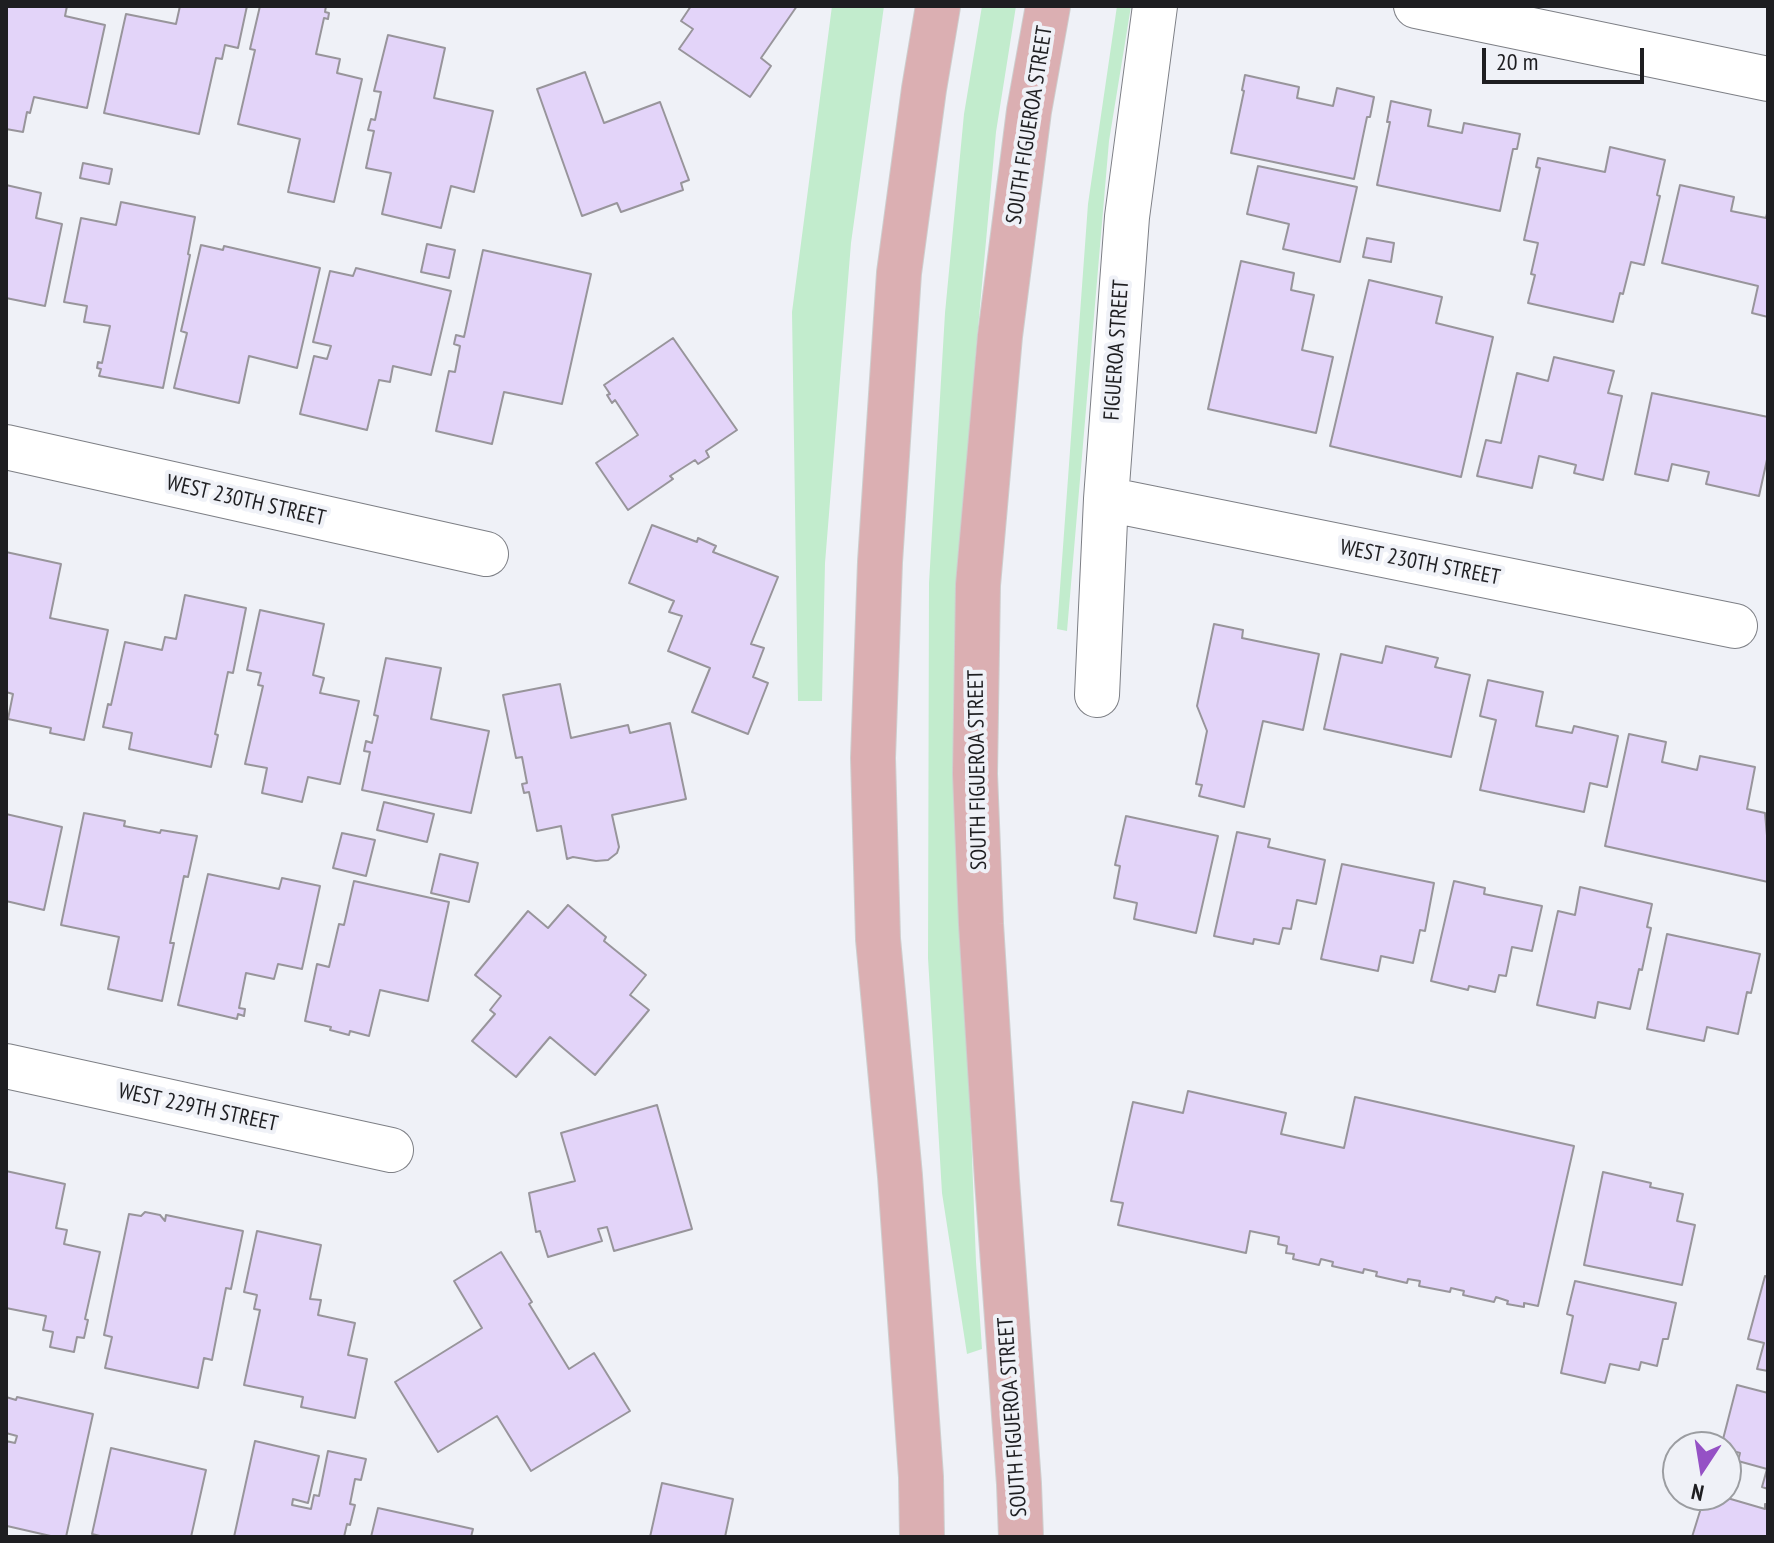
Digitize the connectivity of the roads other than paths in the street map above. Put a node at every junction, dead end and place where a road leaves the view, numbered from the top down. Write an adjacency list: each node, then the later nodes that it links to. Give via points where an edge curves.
1 (938, 6): 13 (main road, via 899,273 873,758 878,939 900,1176)
2 (1048, 6): 14 (main road, SOUTH FIGUEROA STREET, via 1000,336 978,585 975,774 981,924)
3 (1155, 6): 7 (street, FIGUEROA STREET, via 1127,217)
4 (1416, 6): 5 (street)
5 (1768, 79)
6 (6, 447): 8 (street, WEST 230TH STREET)
7 (1106, 499): 9 (street, WEST 230TH STREET); 10 (street, FIGUEROA STREET)
8 (486, 554)
9 (1735, 626)
10 (1097, 695)
11 (6, 1066): 12 (street, WEST 229TH STREET)
12 (391, 1150)
13 (922, 1537)
14 (1021, 1537)

